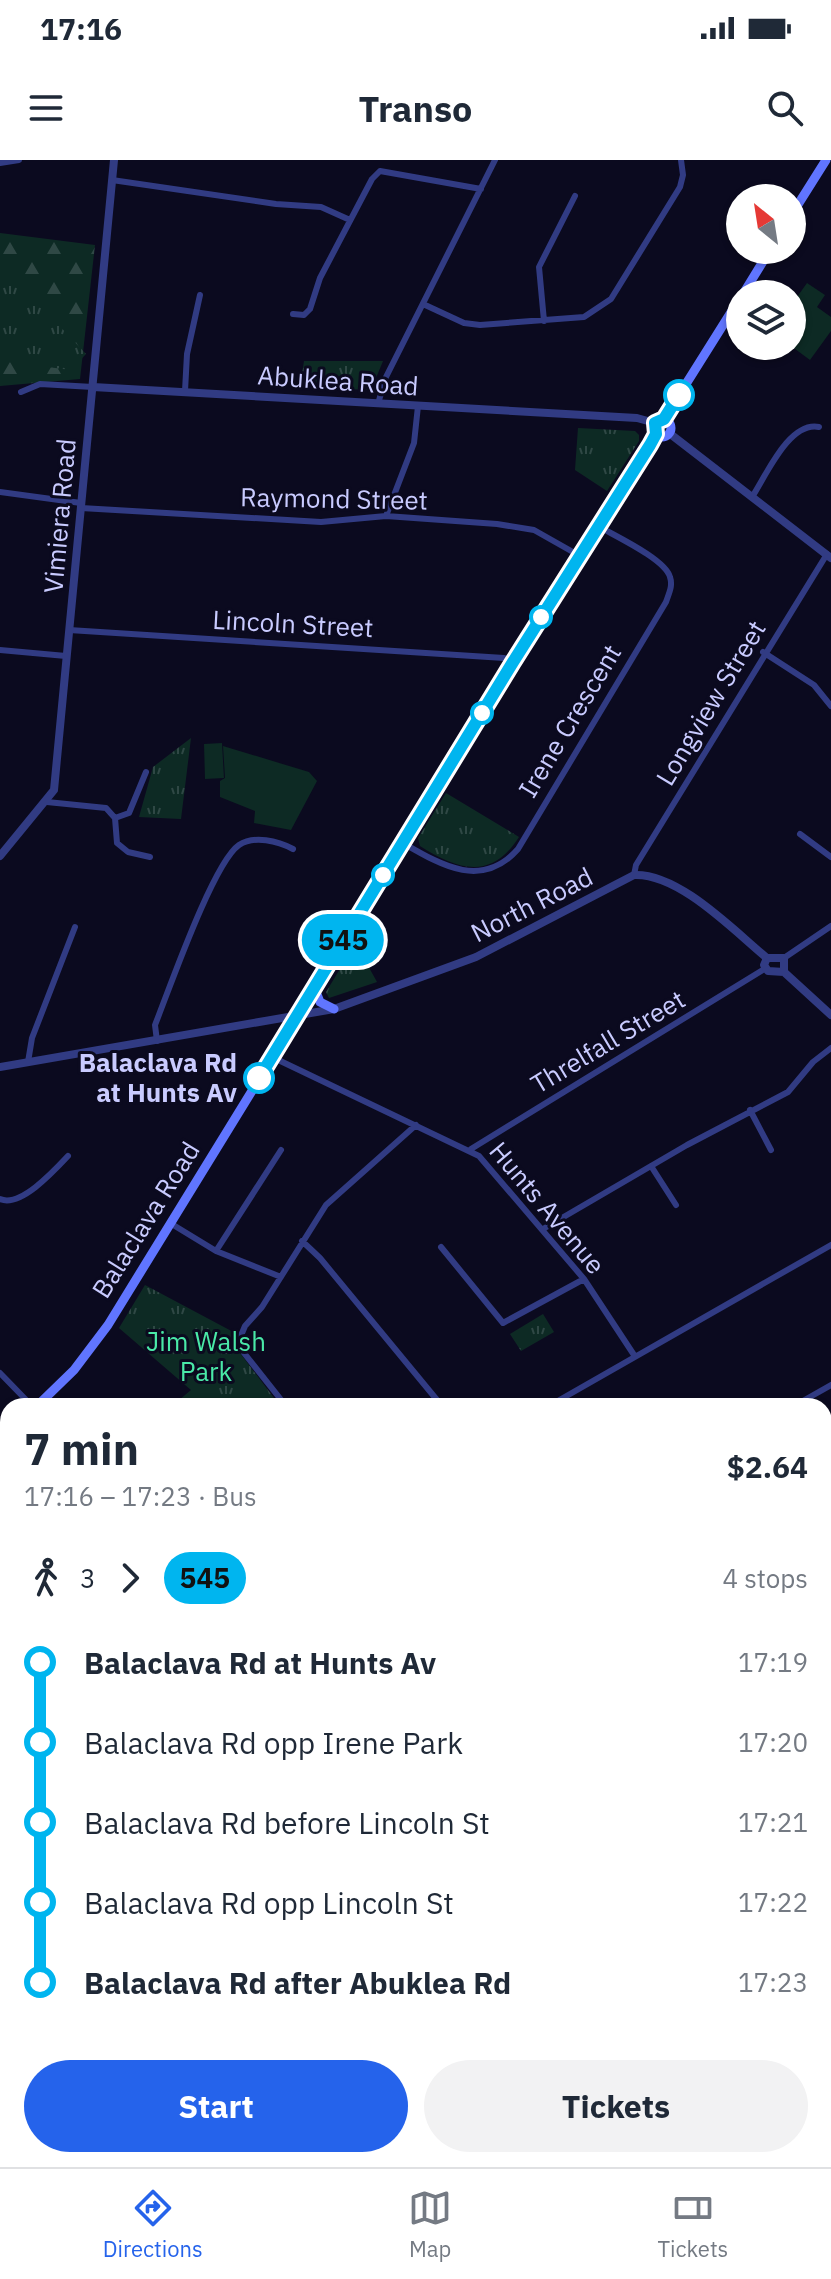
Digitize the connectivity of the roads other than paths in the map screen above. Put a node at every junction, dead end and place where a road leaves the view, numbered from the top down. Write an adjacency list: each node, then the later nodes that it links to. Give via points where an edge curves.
1 (19, 160): 6 (street)
2 (114, 160): 7 (street, Vimiera Road)
3 (495, 160): 8 (street)
4 (681, 160): 16 (street, via 680,187 611,299 584,317)
5 (828, 161): 9 (main road)
6 (0, 163)
7 (112, 180): 11 (street, via 321,207); 17 (street, Vimiera Road)
8 (481, 189): 11 (street, via 380,171); 13 (street)
9 (806, 193)
10 (575, 196): 16 (street, via 539,267)
11 (350, 220): 14 (street, via 310,309 304,315)
12 (200, 295): 18 (street)
13 (423, 304): 16 (street, via 464,323); 20 (street)
14 (293, 314)
15 (726, 319): 22 (main road)
16 (544, 321)
17 (93, 387): 18 (street, Abuklea Road); 19 (street, Abuklea Road, via 40,384); 28 (street, Vimiera Road)
18 (185, 391): 20 (street, Abuklea Road)
19 (21, 392)
20 (378, 404): 21 (street, Abuklea Road)
21 (418, 406): 22 (street, Abuklea Road); 29 (street, via 414,443)
22 (660, 421): 24 (main road, via 670,425); 25 (main road)
23 (819, 427): 27 (street, via 808,426 794,436)
24 (669, 433): 25 (main road); 27 (street)
25 (656, 434): 30 (main road, Balaclava Road)
26 (0, 492): 28 (street, Raymond Street)
27 (752, 497): 32 (street)
28 (81, 505): 29 (street, Raymond Street, via 321,522); 33 (street, Vimiera Road)
29 (386, 516): 31 (street, Raymond Street, via 513,525 542,533)
30 (598, 526): 31 (main road, Balaclava Road); 43 (street, Irene Crescent, via 658,562 669,573 671,586 518,849 487,870 458,871)
31 (580, 556): 37 (main road, Balaclava Road)
32 (829, 556): 35 (street, Longview Street)
33 (69, 630): 36 (street, Vimiera Road); 37 (street, Lincoln Street)
34 (0, 650): 36 (street)
35 (763, 652): 38 (street, via 814,685); 48 (street, Longview Street)
36 (66, 656): 40 (street, Vimiera Road, via 54,790)
37 (513, 662): 43 (main road, Balaclava Road)
38 (831, 706)
39 (146, 772): 41 (street, via 129,813)
40 (47, 802): 41 (street, via 106,808); 45 (street, Vimiera Road)
41 (115, 818): 46 (street, via 117,843)
42 (800, 834): 47 (street)
43 (403, 843): 54 (main road, Balaclava Road)
44 (293, 849): 58 (street, via 266,840 251,841 233,852 200,911 155,1025)
45 (0, 856)
46 (150, 857)
47 (831, 857)
48 (634, 875): 52 (street, North Road, via 670,882); 55 (street, North Road, via 476,957)
49 (831, 926): 51 (street)
50 (75, 927): 61 (street, via 32,1038)
51 (784, 958): 52 (street); 53 (street)
52 (766, 963): 53 (street); 65 (street, Threlfall Street)
53 (784, 972): 56 (street)
54 (314, 987): 55 (main road, via 320,1002); 57 (main road, Balaclava Road)
55 (334, 1009): 57 (street, North Road)
56 (831, 1015)
57 (295, 1018): 58 (street, North Road); 60 (main road, Balaclava Road)
58 (157, 1041): 61 (street, North Road)
59 (831, 1048): 63 (street, via 788,1092)
60 (272, 1057): 64 (street, Hunts Avenue); 72 (main road, Balaclava Road)
61 (28, 1062): 62 (street, North Road)
62 (0, 1067)
63 (750, 1110): 67 (street); 69 (street)
64 (416, 1125): 65 (street, Hunts Avenue); 74 (street, via 326,1205)
65 (471, 1149): 73 (street, Hunts Avenue)
66 (281, 1150): 77 (street)
67 (771, 1150)
68 (68, 1156): 70 (street, via 20,1199)
69 (651, 1166): 71 (street); 73 (street)
70 (0, 1199)
71 (676, 1205)
72 (170, 1223): 77 (street); 84 (main road, Balaclava Road, via 98,1339)
73 (543, 1229): 79 (street, Hunts Avenue)
74 (302, 1241): 78 (street); 86 (street)
75 (831, 1245): 80 (street)
76 (441, 1247): 79 (street, via 503,1323)
77 (216, 1251): 78 (street)
78 (281, 1277): 85 (street, via 240,1338 244,1353)
79 (584, 1279): 80 (street, Hunts Avenue)
80 (634, 1355): 87 (street)
81 (0, 1373): 83 (street)
82 (831, 1385): 88 (street)
83 (26, 1398)
84 (43, 1398)
85 (280, 1398)
86 (435, 1398)
87 (562, 1398)
88 (808, 1398)

